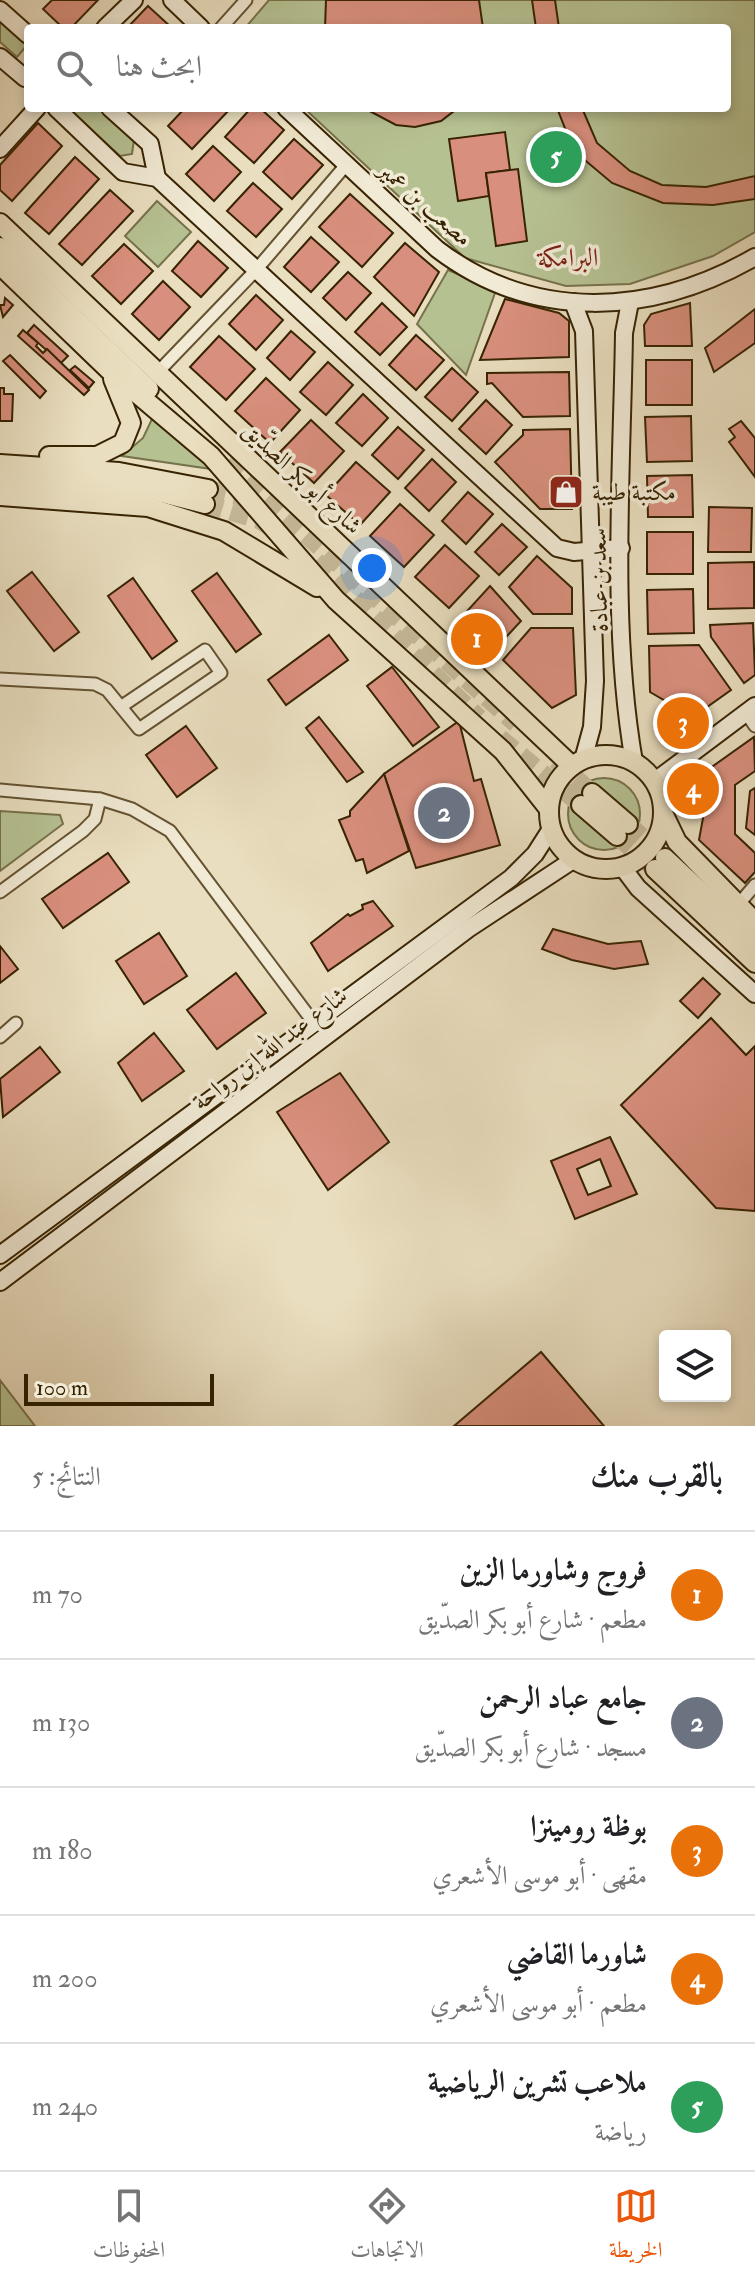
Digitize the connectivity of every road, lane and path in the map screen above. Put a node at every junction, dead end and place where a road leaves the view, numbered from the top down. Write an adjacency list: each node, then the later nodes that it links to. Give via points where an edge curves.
1 (134, 0): 5 (street)
2 (172, 0): 6 (street)
3 (246, 0): 7 (street)
4 (0, 10): 8 (street)
5 (109, 24)
6 (197, 24)
7 (225, 24)
8 (24, 31)
9 (0, 57): 10 (street)
10 (24, 77)
11 (33, 112): 15 (street)
12 (60, 112): 17 (street, via 123,172)
13 (114, 112): 17 (street, via 150,144)
14 (290, 112): 16 (street, مصعب بن عمير)
15 (0, 149)
16 (346, 165): 22 (street); 23 (street, مصعب بن عمير, via 461,267 501,286)
17 (157, 178): 22 (street)
18 (0, 223): 26 (main road, شارع أبو بكر الصدّيق)
19 (0, 247): 28 (main road)
20 (755, 257): 24 (street, مصعب بن عمير, via 721,277)
21 (0, 265): 25 (main road, شارع أبو بكر الصدّيق)
22 (256, 270): 26 (street); 33 (street, via 557,548)
23 (573, 302): 24 (street, مصعب بن عمير); 33 (street, سعد بن عبادة, via 584,331)
24 (630, 302): 32 (street, سعد بن عبادة, via 624,333)
25 (108, 369): 27 (main road, via 131,423 123,443 97,456); 34 (main road, شارع أبو بكر الصدّيق, via 211,456)
26 (158, 372): 39 (main road, شارع أبو بكر الصدّيق)
27 (0, 454)
28 (218, 455)
29 (0, 464): 30 (main road, via 119,472 206,496)
30 (0, 479)
31 (0, 496): 34 (main road, via 148,507 224,531)
32 (621, 548): 33 (street); 38 (street, سعد بن عبادة, via 625,710)
33 (590, 550): 39 (street, سعد بن عبادة, via 595,681 592,727)
34 (336, 600): 44 (main road, شارع أبو بكر الصدّيق, via 503,751)
35 (0, 679): 36 (street, via 95,684)
36 (122, 706): 36 (street, via 205,650 221,673 139,729)
37 (752, 715): 40 (street)
38 (634, 762): 39 (main road, via 618,756); 40 (main road)
39 (578, 763): 44 (main road, via 552,792)
40 (655, 781): 45 (main road)
41 (0, 790): 42 (street)
42 (100, 799): 51 (street, via 95,819 83,831); 58 (street, via 132,809 170,831)
43 (586, 799): 47 (main road)
44 (548, 808): 46 (main road)
45 (664, 815): 49 (main road, via 648,852); 52 (main road, via 677,842)
46 (551, 829): 48 (main road); 58 (street, شارع عبد الله إبن رواحة, via 511,878)
47 (622, 830)
48 (573, 860): 49 (main road, via 589,867); 61 (street, شارع عبد الله إبن رواحة, via 468,929)
49 (623, 868): 56 (street, via 638,888)
50 (755, 885): 52 (street)
51 (0, 892)
52 (737, 906): 53 (main road)
53 (755, 922)
54 (755, 942): 55 (main road, via 660,864)
55 (755, 963)
56 (755, 994)
57 (16, 1023): 59 (street)
58 (314, 1023): 60 (street, شارع عبد الله إبن رواحة)
59 (0, 1037)
60 (0, 1255)
61 (0, 1282)

